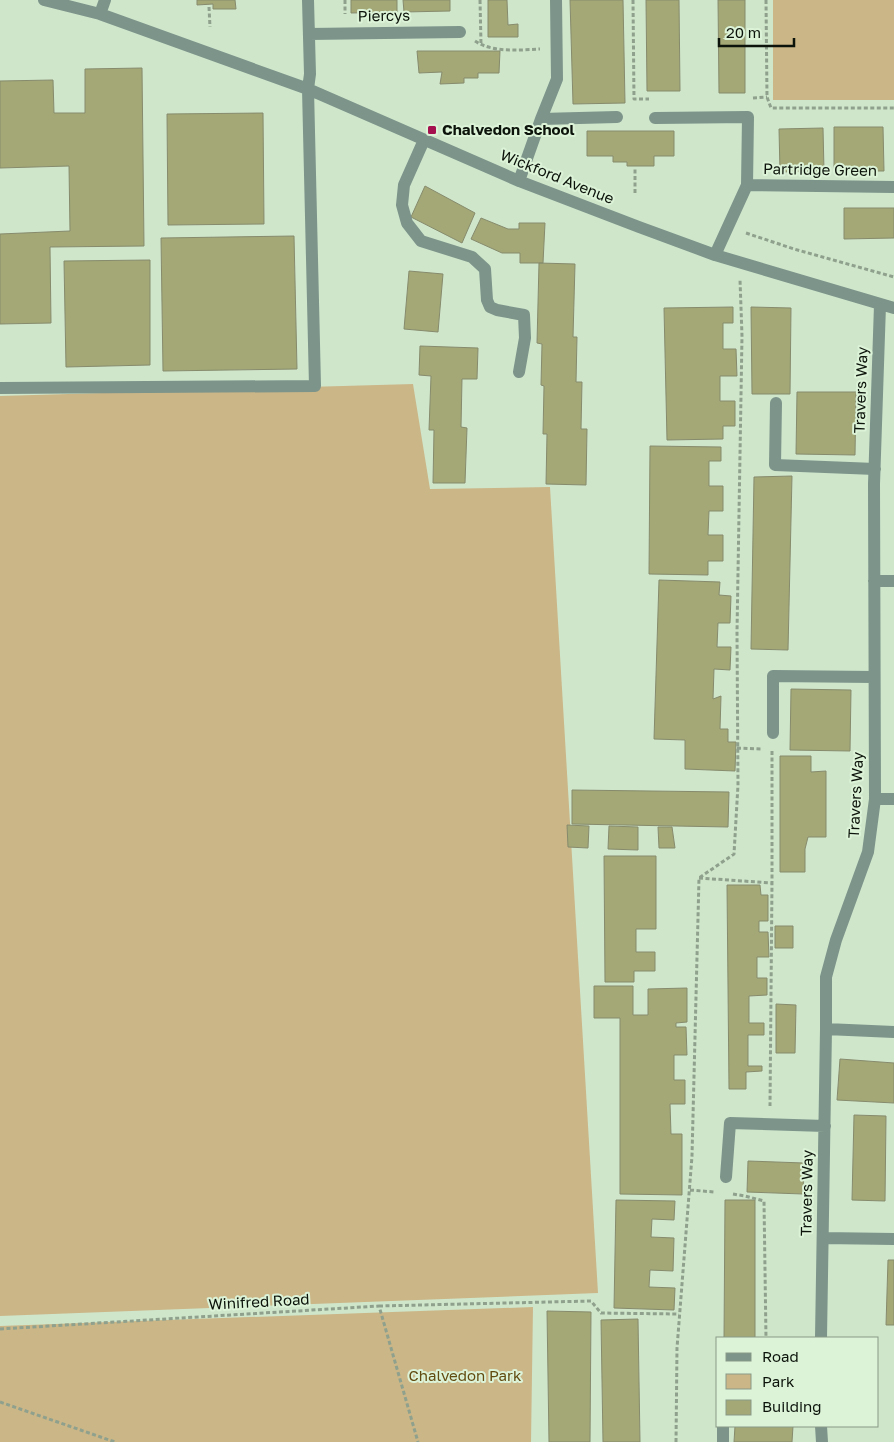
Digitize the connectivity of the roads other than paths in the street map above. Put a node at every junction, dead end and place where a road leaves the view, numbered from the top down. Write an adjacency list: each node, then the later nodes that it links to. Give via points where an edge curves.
1 (44, 0): 5 (street, Wickford Avenue)
2 (104, 0): 5 (street)
3 (308, 0): 7 (street)
4 (556, 0): 11 (street, via 557,80)
5 (100, 14): 8 (street, Wickford Avenue)
6 (460, 32): 7 (street, Piercys)
7 (309, 34): 8 (street)
8 (308, 89): 12 (street, Wickford Avenue); 20 (street, via 316,386)
9 (617, 118): 11 (street)
10 (655, 118): 14 (street, Partridge Green, via 748,117)
11 (541, 119): 13 (street)
12 (424, 140): 13 (street, Wickford Avenue); 19 (street, via 404,185 402,205 407,223 422,241 472,257 486,270 490,307 524,315 525,338)
13 (519, 181): 16 (street, Wickford Avenue)
14 (747, 186): 15 (street, Partridge Green); 16 (street, Partridge Green)
15 (893, 187)
16 (715, 255): 17 (street, Wickford Avenue)
17 (880, 305): 18 (street, Wickford Avenue); 22 (street, Travers Way)
18 (894, 308)
19 (519, 372)
20 (0, 388)
21 (776, 403): 22 (street, via 775,465)
22 (875, 469): 23 (street, Travers Way)
23 (874, 581): 24 (street); 25 (street, Travers Way)
24 (894, 581)
25 (874, 677): 26 (street, via 773,676); 27 (street, Travers Way)
26 (772, 733)
27 (875, 799): 28 (street); 29 (street, Travers Way, via 868,852 826,977)
28 (894, 799)
29 (826, 1029): 30 (street); 31 (street, Travers Way)
30 (894, 1032)
31 (825, 1126): 32 (street, via 730,1123); 33 (street, Travers Way)
32 (726, 1177)
33 (823, 1238): 34 (street); 35 (street, Travers Way)
34 (894, 1239)
35 (821, 1337)
36 (723, 1427): 38 (street)
37 (822, 1427): 39 (street)
38 (723, 1441)
39 (822, 1442)

